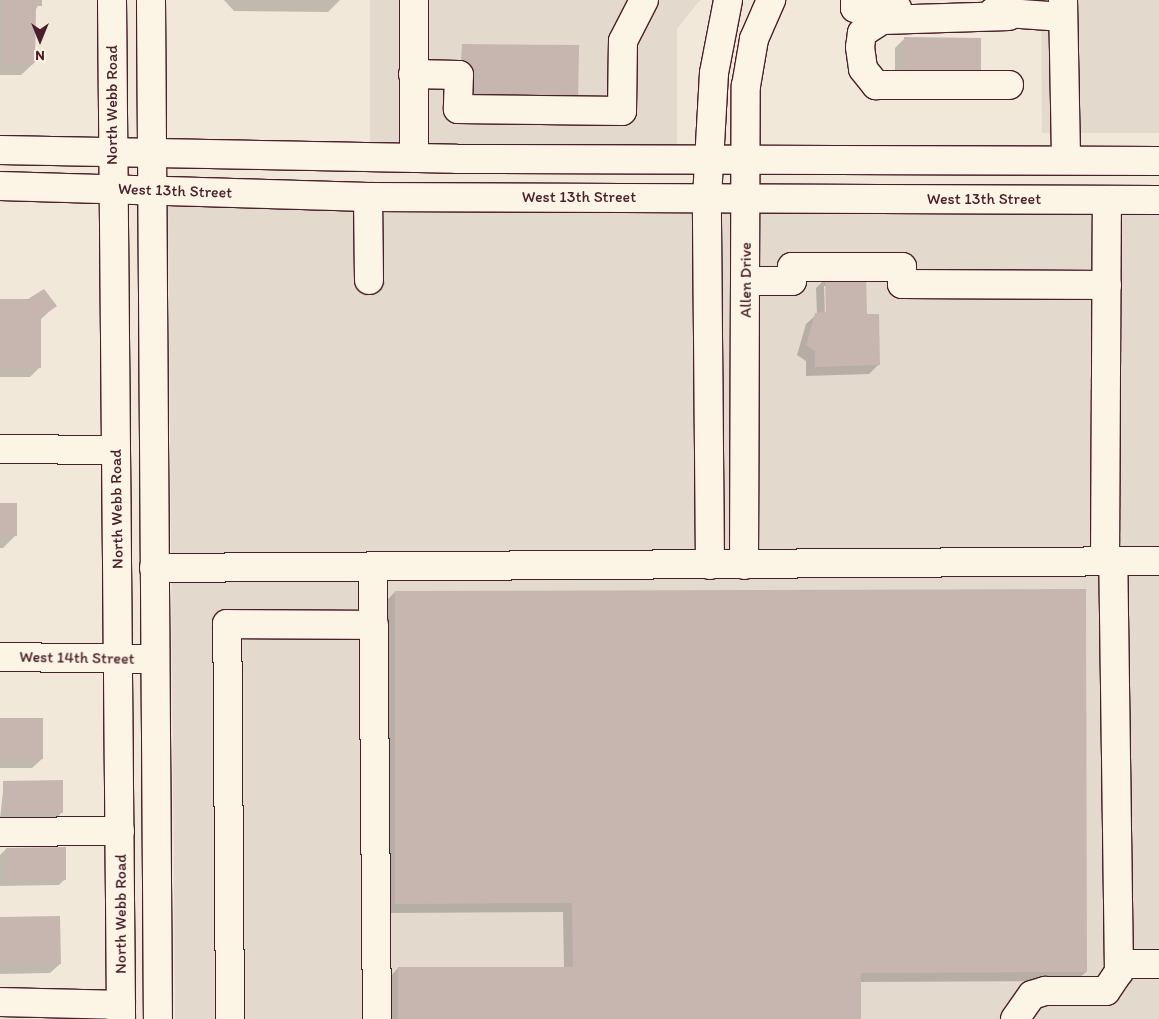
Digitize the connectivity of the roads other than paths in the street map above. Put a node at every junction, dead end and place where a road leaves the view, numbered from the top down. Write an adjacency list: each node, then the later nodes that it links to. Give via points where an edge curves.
1 (112, 0): 13 (main road, North Webb Road)
2 (151, 0): 14 (main road)
3 (414, 0): 10 (main road)
4 (644, 0): 10 (main road, via 623,41 622,112 458,109 458,75)
5 (728, 0): 16 (main road, via 714,73)
6 (771, 0): 17 (main road, Allen Drive, via 754,40 746,86)
7 (855, 0): 9 (main road, via 855,8 978,8)
8 (1063, 9): 9 (main road); 18 (main road)
9 (1009, 16): 11 (main road, via 882,20 862,33 860,46 863,69 876,85)
10 (413, 74): 15 (main road)
11 (1009, 85)
12 (0, 150): 13 (main road)
13 (112, 150): 14 (main road); 21 (main road, North Webb Road)
14 (153, 150): 15 (main road); 22 (main road)
15 (414, 158): 16 (main road)
16 (709, 159): 17 (main road); 24 (main road)
17 (746, 160): 18 (main road); 25 (main road, Allen Drive)
18 (1066, 160): 19 (main road)
19 (1159, 161)
20 (0, 186): 21 (main road, West 13th Street)
21 (112, 189): 22 (main road, West 13th Street); 32 (main road, North Webb Road)
22 (153, 190): 23 (main road, West 13th Street); 38 (main road)
23 (368, 197): 24 (main road, West 13th Street); 28 (main road)
24 (708, 198): 25 (main road, West 13th Street); 35 (main road)
25 (746, 199): 26 (main road, West 13th Street); 29 (main road, Allen Drive)
26 (1107, 200): 27 (main road, West 13th Street); 30 (main road)
27 (1159, 200)
28 (369, 280)
29 (746, 281): 30 (main road, via 792,281 792,267 902,267 902,284); 36 (main road, Allen Drive)
30 (1107, 285): 34 (main road)
31 (0, 449): 32 (main road)
32 (116, 450): 41 (main road, North Webb Road)
33 (1159, 561): 34 (main road)
34 (1109, 562): 36 (main road); 45 (main road)
35 (710, 565): 36 (main road); 37 (main road)
36 (744, 565)
37 (373, 566): 38 (main road); 39 (main road)
38 (154, 568): 42 (main road)
39 (374, 625): 50 (main road, via 227,624); 51 (main road)
40 (0, 657): 41 (main road, West 14th Street)
41 (120, 659): 42 (main road, West 14th Street); 43 (main road, North Webb Road)
42 (155, 659): 49 (main road)
43 (120, 831): 44 (main road); 48 (main road, North Webb Road)
44 (0, 832)
45 (1119, 964): 46 (main road); 52 (main road, via 1116,981 1106,991 1045,991 1032,995)
46 (1159, 964)
47 (0, 1002): 48 (main road)
48 (121, 1012)
49 (158, 1019)
50 (230, 1019)
51 (377, 1019)
52 (1015, 1019)

